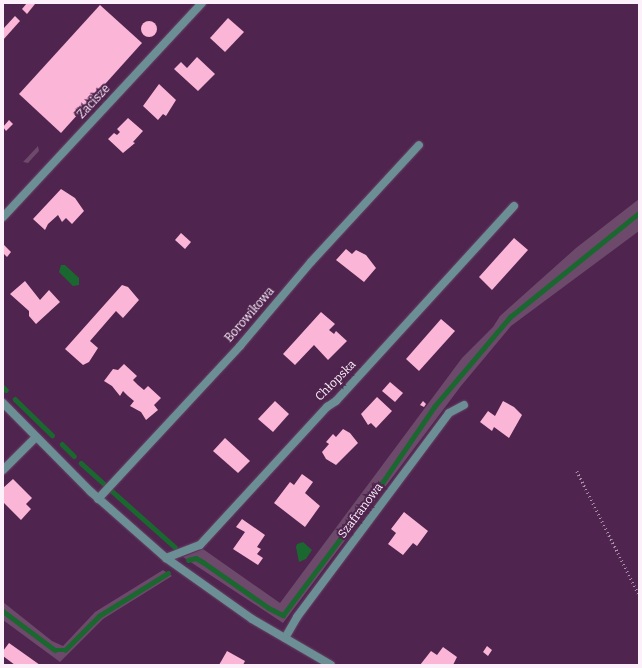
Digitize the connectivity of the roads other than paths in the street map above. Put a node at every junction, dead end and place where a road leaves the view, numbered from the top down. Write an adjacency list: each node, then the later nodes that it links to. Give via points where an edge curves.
1 (202, 3): 4 (street, Zacisze)
2 (419, 145): 9 (street, Borowikowa, via 311,262 240,346)
3 (514, 206): 10 (street, Chłopska, via 200,545)
4 (3, 217)
5 (3, 403): 7 (street)
6 (464, 405): 11 (street, Szafranowa, via 449,412 297,617)
7 (35, 438): 8 (street); 9 (street)
8 (3, 470)
9 (98, 499): 10 (street)
10 (166, 558): 11 (street, via 252,619)
11 (285, 638): 12 (street)
12 (331, 665)

